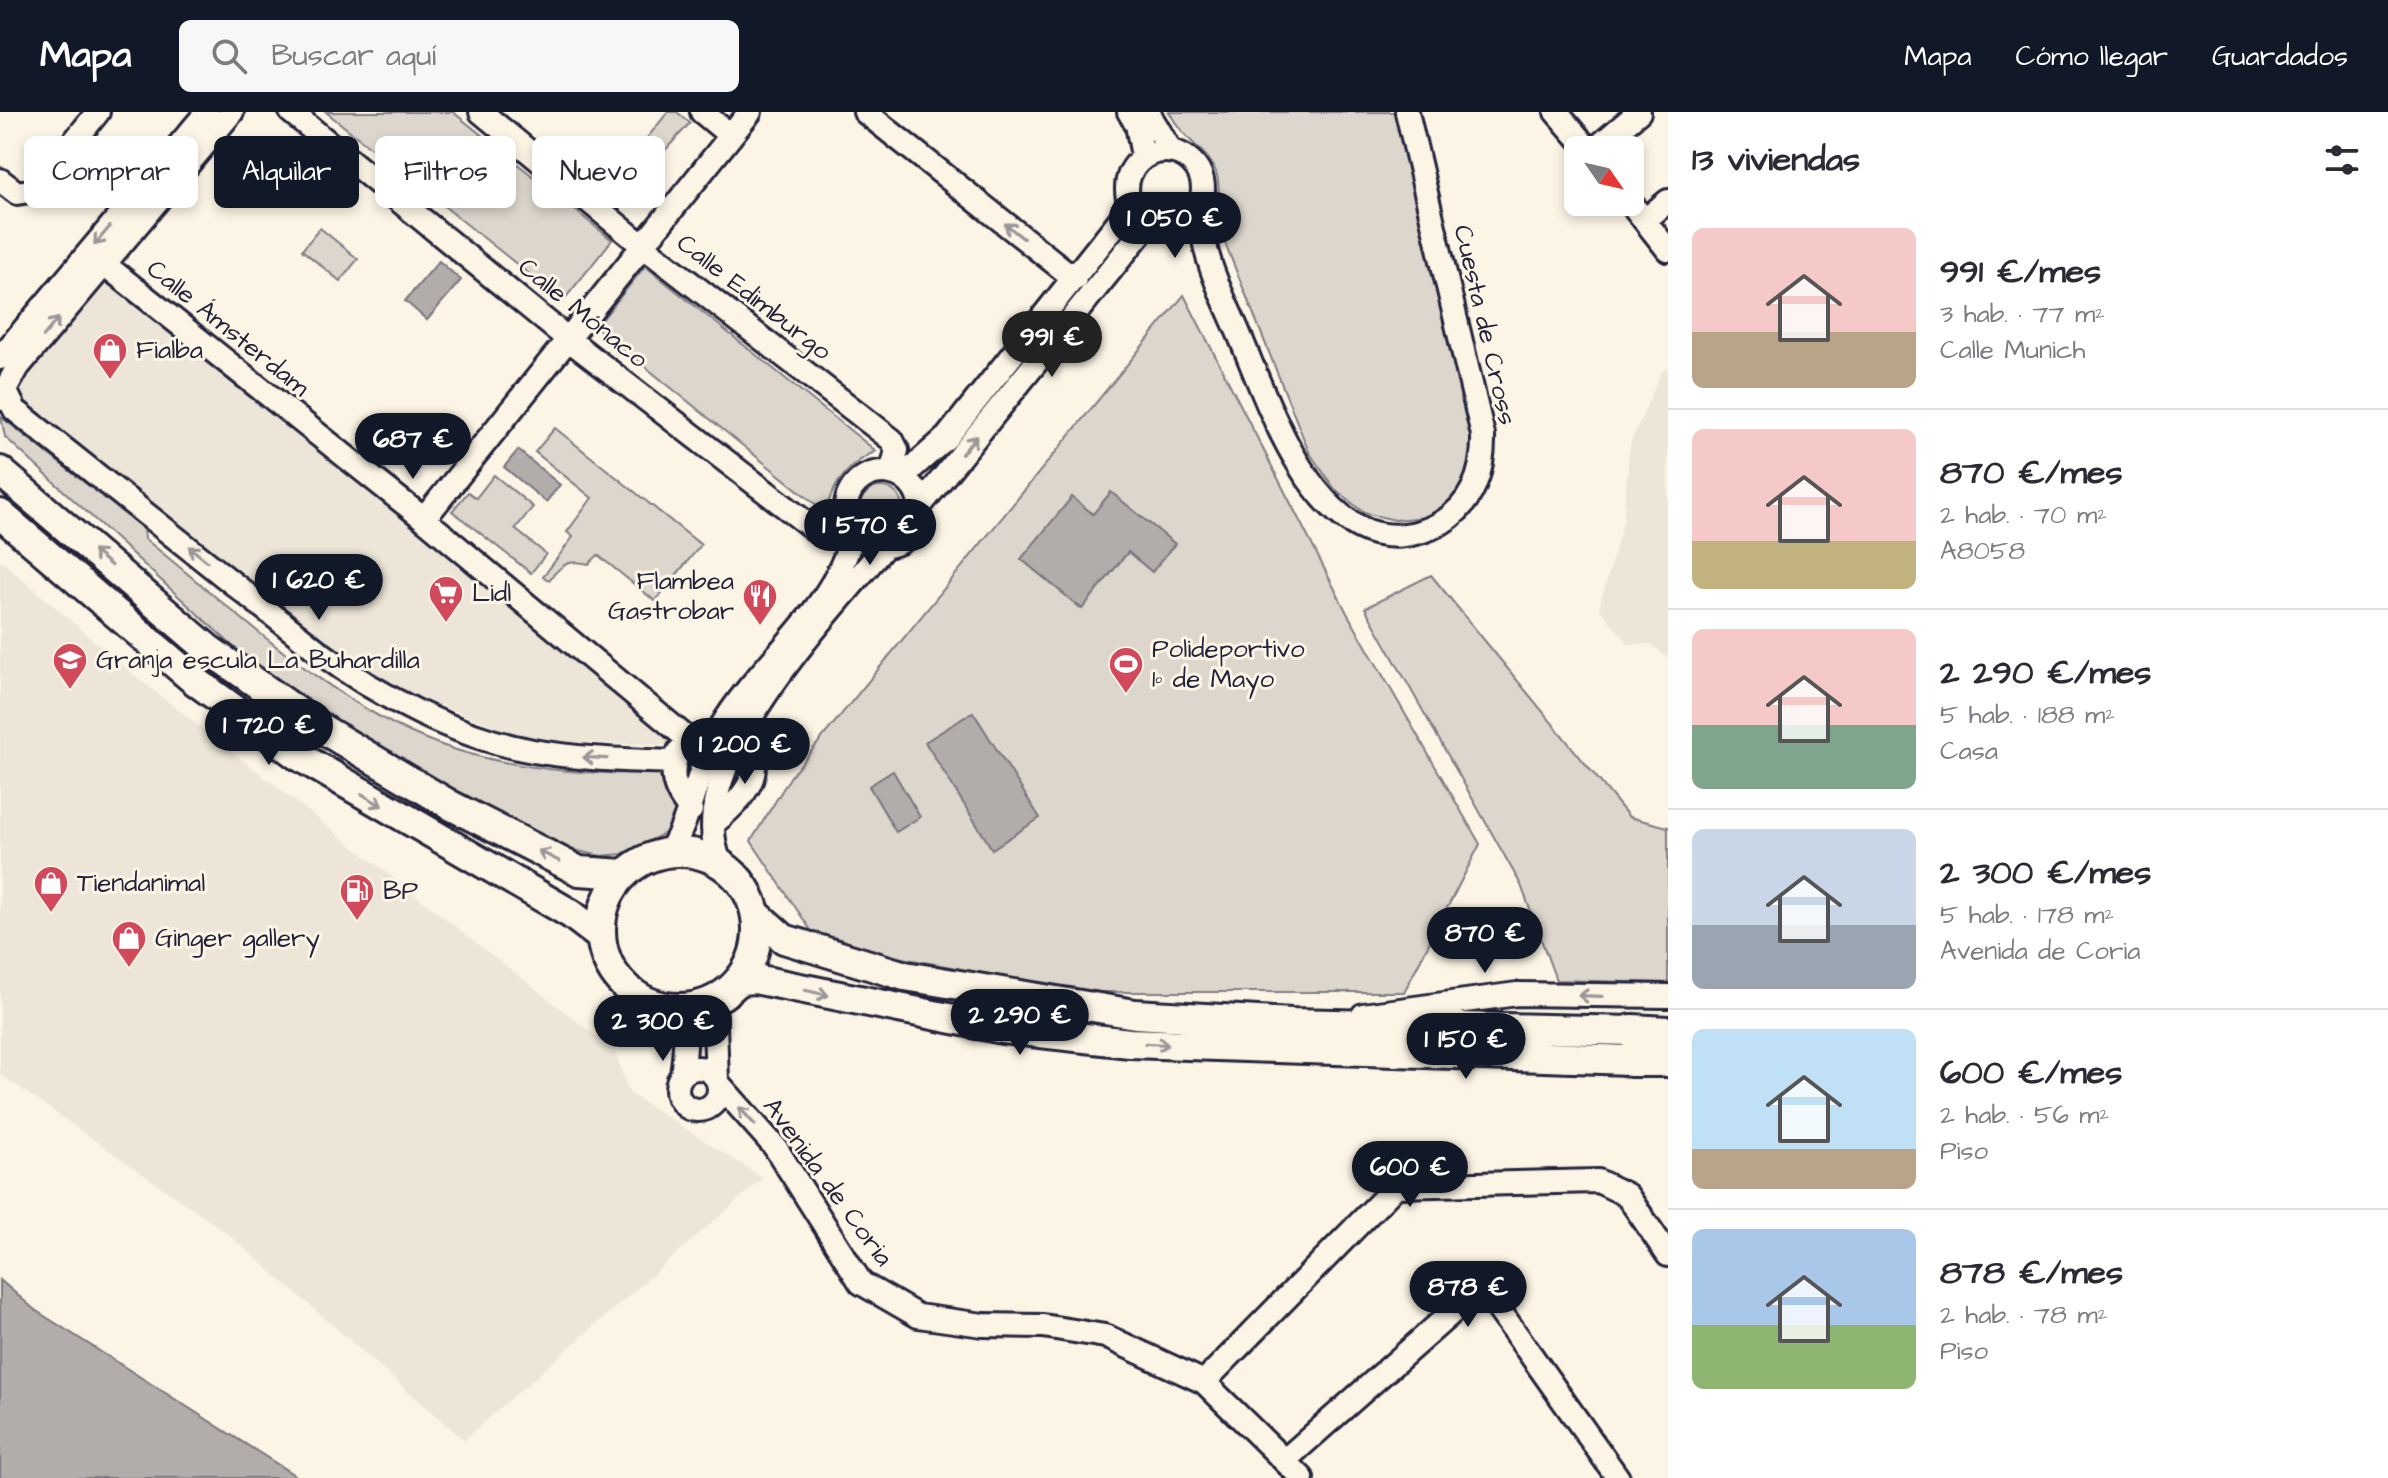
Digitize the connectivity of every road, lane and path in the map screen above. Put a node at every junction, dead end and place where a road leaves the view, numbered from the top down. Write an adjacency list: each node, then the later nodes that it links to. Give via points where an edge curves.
1 (98, 112): 19 (street, via 35,190 17,193)
2 (207, 112): 33 (street, one-way to 33)
3 (232, 112): 30 (street)
4 (291, 112): 32 (street, Calle Mónaco)
5 (481, 112): 27 (street, Calle Edimburgo)
6 (702, 112): 14 (street)
7 (750, 112): 14 (street)
8 (865, 112): 31 (street, one-way to 8)
9 (1129, 112): 18 (street)
10 (1148, 112): 17 (street)
11 (1407, 112): 29 (street, Cuesta de Cross, via 1483,435 1475,488 1451,516 1417,533 1382,535 1358,527 1327,501 1285,439)
12 (1556, 112): 15 (street)
13 (1639, 112): 16 (street)
14 (731, 136): 27 (street)
15 (1579, 136)
16 (1609, 136)
17 (1171, 151): 18 (street); 21 (street, via 1190,159 1200,173 1204,190)
18 (1143, 156): 22 (street, via 1130,171)
19 (0, 180)
20 (1668, 201): 24 (street)
21 (1199, 206): 26 (street); 29 (street, Cuesta de Cross)
22 (1130, 207): 25 (street); 31 (street)
23 (1642, 216): 24 (street)
24 (1645, 220): 28 (street)
25 (1148, 224): 26 (street); 37 (street, one-way to 25)
26 (1173, 227): 29 (street, Cuesta de Cross)
27 (643, 246): 32 (street); 36 (street, Calle Edimburgo, via 892,440)
28 (1668, 250)
29 (1208, 258)
30 (104, 264): 34 (street, one-way to 30, via 18,367); 39 (street, Calle Ámsterdam)
31 (1075, 279): 36 (street, via 947,437)
32 (568, 339): 39 (street); 40 (street, Calle Mónaco, via 814,529 836,533)
33 (0, 358)
34 (2, 394): 44 (street, one-way to 34, via 530,750 445,722 365,684 15,410)
35 (0, 471): 48 (main road, one-way to 35, via 579,871 452,806 319,727 208,649)
36 (896, 475): 37 (street, via 917,494); 40 (street, via 869,475 852,489 846,511)
37 (920, 506): 41 (street, via 912,533)
38 (0, 514): 50 (main road, one-way to 50, via 194,680 297,755 571,914)
39 (424, 519): 43 (street, Calle Ámsterdam)
40 (851, 528): 41 (street, via 868,544); 42 (street, via 847,557 834,583 739,699)
41 (885, 546): 42 (street)
42 (728, 734): 43 (street, via 705,731); 45 (street); 47 (street, via 731,753 714,823 713,846)
43 (689, 740): 44 (street)
44 (673, 762): 45 (street, via 679,797)
45 (691, 810): 46 (street)
46 (670, 851): 47 (main road); 48 (main road, via 645,859)
47 (720, 862): 49 (main road, via 738,878)
48 (624, 874): 50 (main road, via 610,892)
49 (757, 915): 51 (main road, via 757,941); 55 (main road, via 784,939 905,976 1135,1014)
50 (601, 937): 54 (main road, via 606,960 634,995)
51 (741, 980): 53 (main road); 57 (main road, one-way to 57, via 1003,1029 1130,1043)
52 (1668, 996): 55 (street, one-way to 55, via 1517,994)
53 (714, 1000): 54 (main road); 60 (street)
54 (677, 1008): 59 (street, via 684,1021)
55 (1308, 1023): 57 (main road)
56 (1668, 1033): 57 (highway)
57 (1631, 1045): 58 (highway)
58 (1668, 1060)
59 (684, 1064): 60 (street, via 701,1068); 60 (street, via 677,1092 689,1109 699,1111 715,1102)
60 (718, 1082): 62 (street, Avenida de Coria, one-way to 60, via 1105,1336 918,1316 861,1283 775,1147)
61 (1668, 1255): 62 (street, via 1627,1195 1598,1181 1396,1186)
62 (1204, 1382): 63 (street, Avenida de Coria)
63 (1285, 1460): 64 (street, Avenida de Coria); 65 (street, via 1482,1286)
64 (1302, 1478)
65 (1618, 1478)

